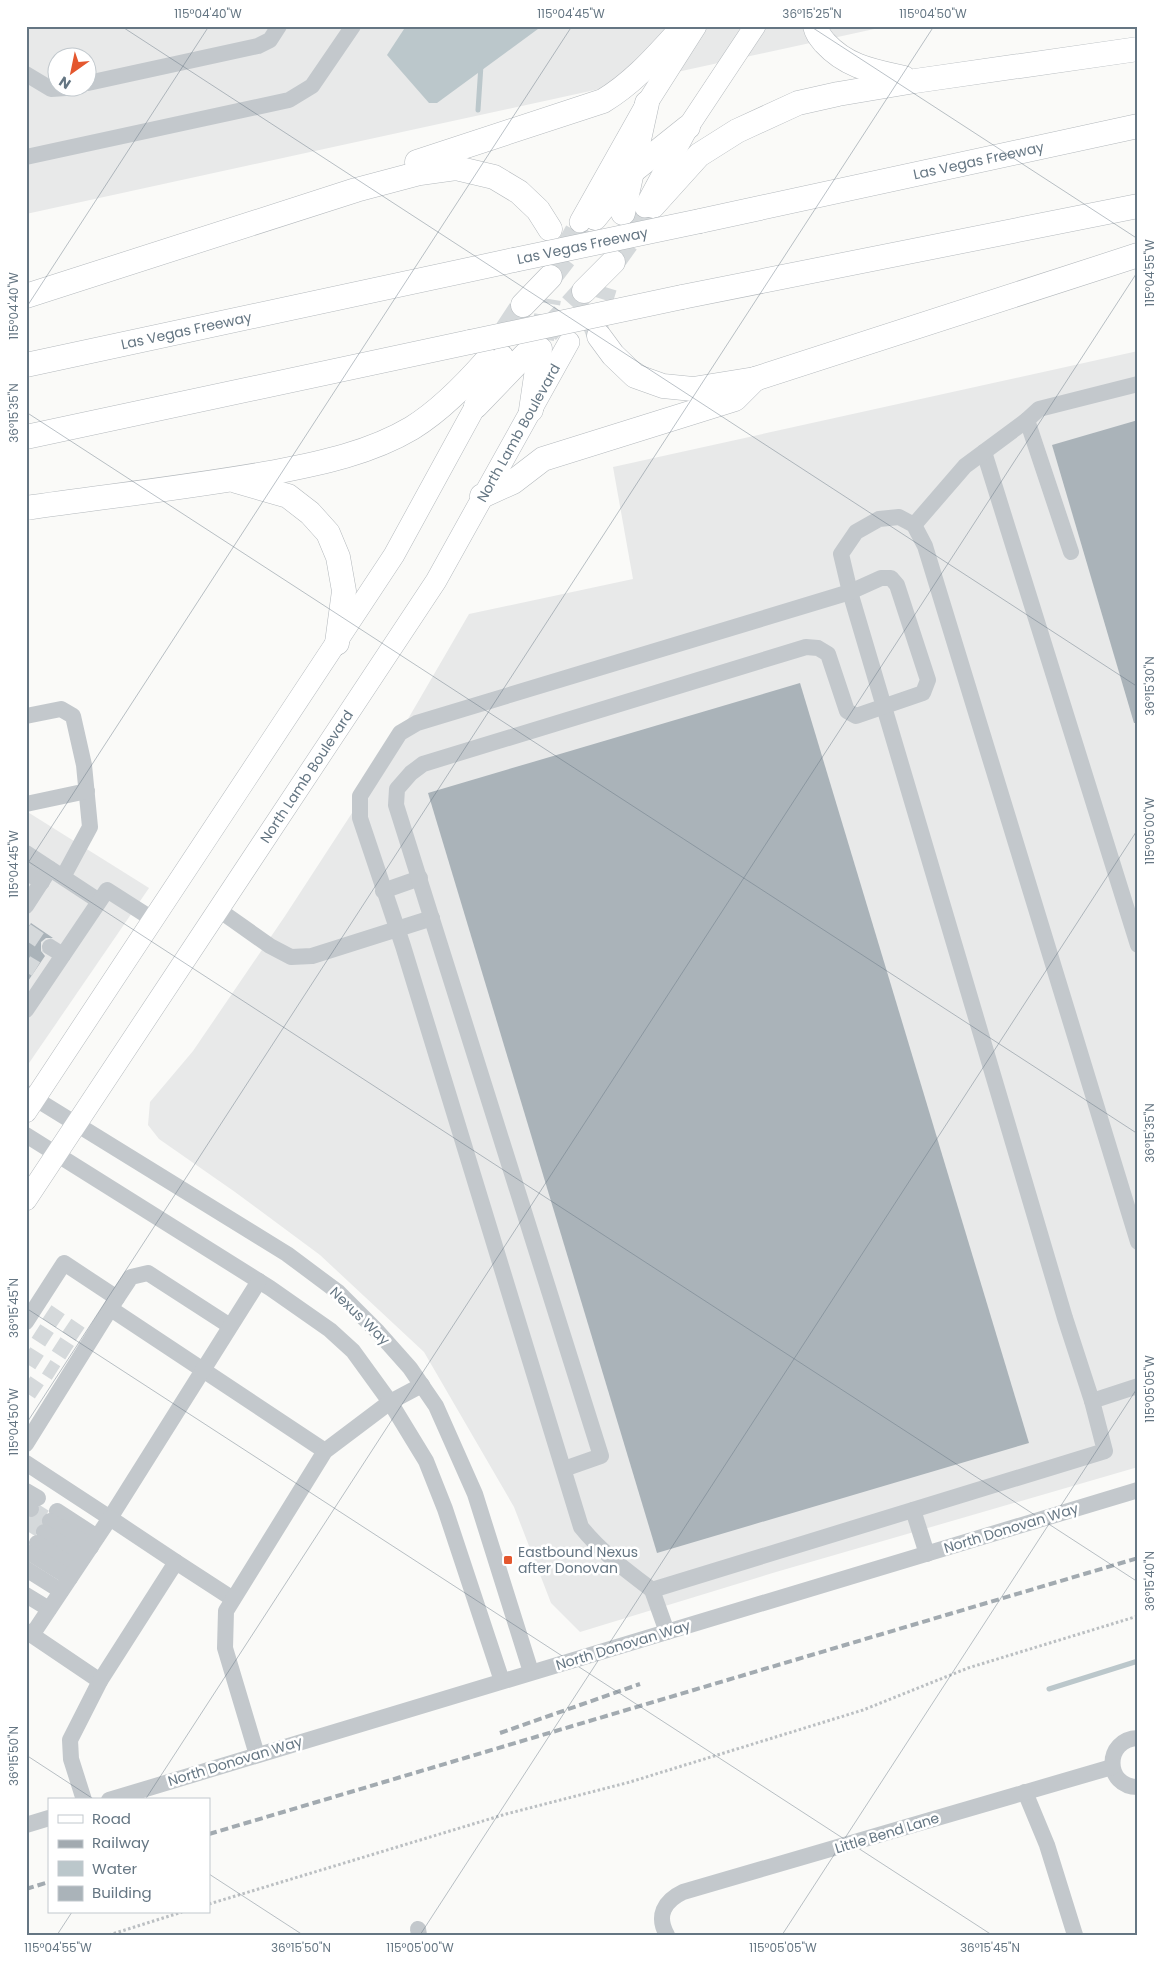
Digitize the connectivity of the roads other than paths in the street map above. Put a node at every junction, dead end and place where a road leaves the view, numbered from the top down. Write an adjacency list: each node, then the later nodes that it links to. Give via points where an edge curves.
1 (279, 26): 9 (street, via 270,40 258,46)
2 (353, 26): 15 (street, via 312,86 289,100)
3 (684, 26): 17 (highway, via 644,70 603,101 419,161)
4 (696, 26): 12 (main road)
5 (755, 26): 14 (main road)
6 (815, 26): 10 (highway, via 817,33 837,56 869,71)
7 (1138, 49): 10 (highway)
8 (26, 74): 11 (street)
9 (98, 81)
10 (915, 81): 19 (highway, via 798,104 760,120 699,156)
11 (48, 88)
12 (647, 103): 16 (highway); 20 (main road)
13 (1138, 126): 29 (highway, Las Vegas Freeway, bridge)
14 (688, 127): 16 (highway); 19 (main road)
15 (26, 156)
16 (632, 171): 19 (highway); 20 (highway)
17 (356, 190): 21 (highway, via 420,172 456,168 494,177 519,192 538,210); 25 (highway)
18 (1138, 206): 35 (highway, bridge, via 682,297)
19 (640, 209)
20 (588, 220)
21 (550, 229)
22 (1138, 255): 30 (highway)
23 (613, 262): 24 (highway)
24 (596, 289)
25 (26, 296)
26 (599, 336): 30 (highway, via 635,376 663,386 693,389)
27 (569, 342): 33 (main road, North Lamb Boulevard)
28 (495, 358): 32 (main road); 37 (highway, via 445,403 411,428 368,449)
29 (26, 365)
30 (755, 379): 38 (highway, via 735,399 543,459 513,482)
31 (1138, 384): 34 (street, via 1040,409)
32 (476, 406): 33 (highway, via 534,350); 43 (main road, via 394,555)
33 (531, 410): 38 (main road, North Lamb Boulevard)
34 (1027, 420): 36 (street); 41 (street)
35 (26, 437)
36 (984, 452): 40 (street, via 965,466); 59 (street)
37 (232, 480): 39 (highway); 43 (highway, via 288,496 328,534 338,557 344,591)
38 (482, 496): 55 (main road, North Lamb Boulevard, via 436,580)
39 (26, 508)
40 (914, 525): 42 (street, via 899,517 879,519 856,532 841,554); 66 (street, via 925,546)
41 (1072, 552)
42 (850, 592): 44 (street); 44 (street, via 881,578 891,578 897,585 928,680 923,694); 52 (street, via 418,723 400,733 360,796 360,818)
43 (336, 643): 57 (main road)
44 (884, 707): 50 (street, via 856,716 847,711 828,654 818,648 806,647 423,764 397,789 396,805); 74 (street)
45 (26, 716): 46 (street, via 61,709 73,716)
46 (87, 791): 47 (street); 51 (street, via 90,827)
47 (26, 804)
48 (26, 853): 51 (street)
49 (26, 872): 51 (street)
50 (420, 878): 52 (street); 56 (street)
51 (43, 881): 53 (street); 54 (street)
52 (383, 891): 58 (street)
53 (99, 901): 57 (street, via 107,890); 60 (street, via 56,951)
54 (26, 906)
55 (219, 910): 58 (street, via 291,957 312,956); 62 (main road, North Lamb Boulevard)
56 (432, 918): 58 (street); 79 (street, via 601,1456)
57 (154, 920): 61 (main road)
58 (397, 930): 79 (street)
59 (1138, 945)
60 (28, 1002)
61 (29, 1101): 62 (street, Nexus Way)
62 (76, 1124): 64 (main road, North Lamb Boulevard); 72 (street, Nexus Way, via 286,1254 338,1292 378,1332)
63 (26, 1136): 64 (street)
64 (56, 1155): 65 (main road, North Lamb Boulevard); 67 (street)
65 (26, 1200)
66 (1138, 1242)
67 (259, 1281): 70 (street); 75 (street, via 330,1330 353,1351)
68 (114, 1303): 69 (street, via 64,1263 42,1309); 70 (street, via 131,1277 148,1273); 71 (street); 76 (street, via 86,1338)
69 (29, 1326)
70 (230, 1326): 71 (street)
71 (204, 1369): 77 (street); 82 (street)
72 (422, 1385): 75 (street); 93 (street, Nexus Way, via 436,1406 475,1494)
73 (1138, 1386): 74 (street)
74 (1092, 1401): 81 (street, via 1105,1451)
75 (390, 1402): 77 (street); 95 (street, via 426,1461 439,1493)
76 (28, 1437)
77 (325, 1451): 89 (street)
78 (26, 1463): 82 (street)
79 (564, 1469): 87 (street, via 581,1527 595,1545)
80 (1138, 1490): 84 (street, North Donovan Way)
81 (912, 1510): 84 (street); 87 (street)
82 (110, 1518): 85 (street); 86 (street)
83 (41, 1538): 86 (street); 86 (street); 86 (street)
84 (927, 1554): 91 (street, North Donovan Way)
85 (176, 1562): 89 (street); 94 (street)
86 (80, 1563): 90 (street)
87 (652, 1590): 91 (street)
88 (26, 1595): 90 (street)
89 (234, 1599): 97 (street, via 226,1611 225,1648)
90 (49, 1609): 92 (street)
91 (667, 1632): 93 (street, North Donovan Way)
92 (29, 1633): 94 (street)
93 (531, 1672): 95 (street, North Donovan Way)
94 (100, 1681): 101 (street, via 70,1740 71,1759)
95 (502, 1681): 97 (street, North Donovan Way)
96 (1138, 1738): 98 (street, via 1120,1744 1112,1758)
97 (257, 1755): 102 (street, North Donovan Way)
98 (1112, 1767): 99 (street, via 1120,1781); 100 (street, Little Bend Lane)
99 (1138, 1787)
100 (1025, 1792): 105 (street, Little Bend Lane, via 683,1892 673,1896 662,1914 662,1925); 106 (street, via 1047,1845)
101 (83, 1798)
102 (116, 1798)
103 (48, 1818): 104 (street)
104 (26, 1825)
105 (667, 1935)
106 (1075, 1935)

